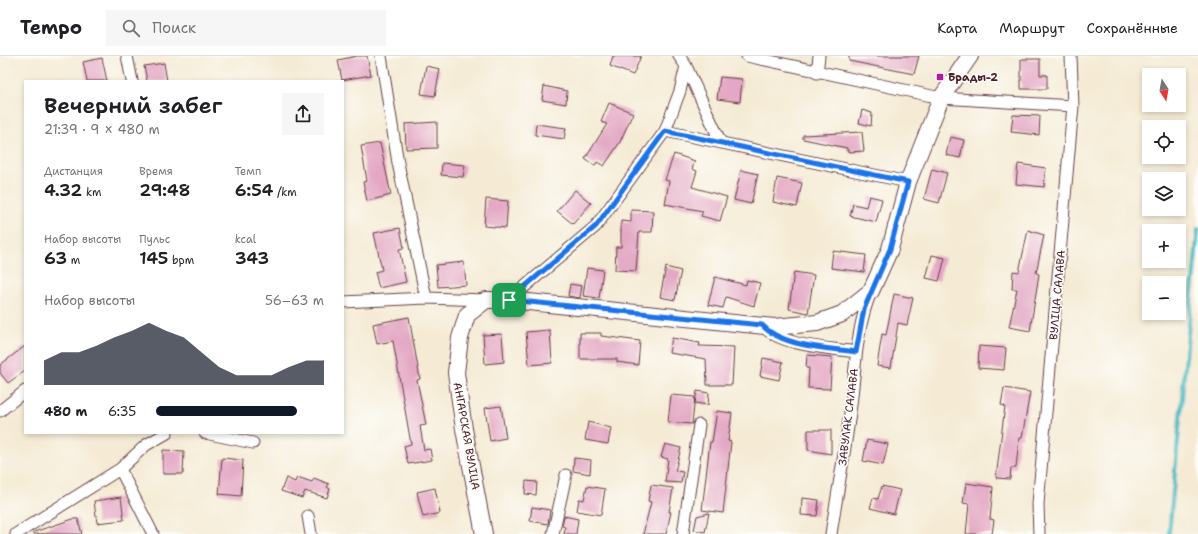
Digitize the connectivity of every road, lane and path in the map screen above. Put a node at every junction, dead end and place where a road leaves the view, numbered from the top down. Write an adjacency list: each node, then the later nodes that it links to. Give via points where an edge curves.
1 (126, 56): 10 (street)
2 (381, 56): 17 (street, via 398,163)
3 (679, 56): 8 (street)
4 (747, 56): 9 (street)
5 (819, 56): 9 (street)
6 (970, 56): 11 (street)
7 (1071, 56): 12 (street, ВУЛІЦА САЛАВА)
8 (686, 66): 13 (street); 14 (street)
9 (817, 72): 11 (street)
10 (132, 80)
11 (941, 98): 12 (street); 15 (street, ЗАВУЛАК САЛАВА)
12 (1073, 106): 39 (street, ВУЛІЦА САЛАВА, via 1038,504)
13 (665, 131): 14 (street); 19 (street, via 596,226)
14 (721, 143): 15 (street)
15 (908, 182): 16 (street, ЗАВУЛАК САЛАВА, via 890,249)
16 (871, 291): 21 (street, via 842,314 817,323 774,327); 22 (street, ЗАВУЛАК САЛАВА, via 864,309)
17 (426, 298): 18 (street); 20 (street)
18 (486, 300): 19 (street); 35 (street, АНГАРСКАЯ ВУЛІЦА, via 467,315 460,338 456,374)
19 (509, 300): 21 (street)
20 (344, 302)
21 (762, 325): 22 (street, via 767,331 798,344)
22 (856, 352): 38 (street, ЗАВУЛАК САЛАВА)
23 (24, 393): 24 (street)
24 (0, 411)
25 (699, 426): 37 (street)
26 (164, 434): 29 (street, via 146,445)
27 (210, 434): 28 (street)
28 (252, 443)
29 (120, 469): 32 (street); 33 (street)
30 (566, 476): 36 (street)
31 (308, 516): 34 (street)
32 (16, 534)
33 (153, 534)
34 (310, 534)
35 (484, 534)
36 (553, 534)
37 (683, 534)
38 (831, 534)
39 (1039, 534)

